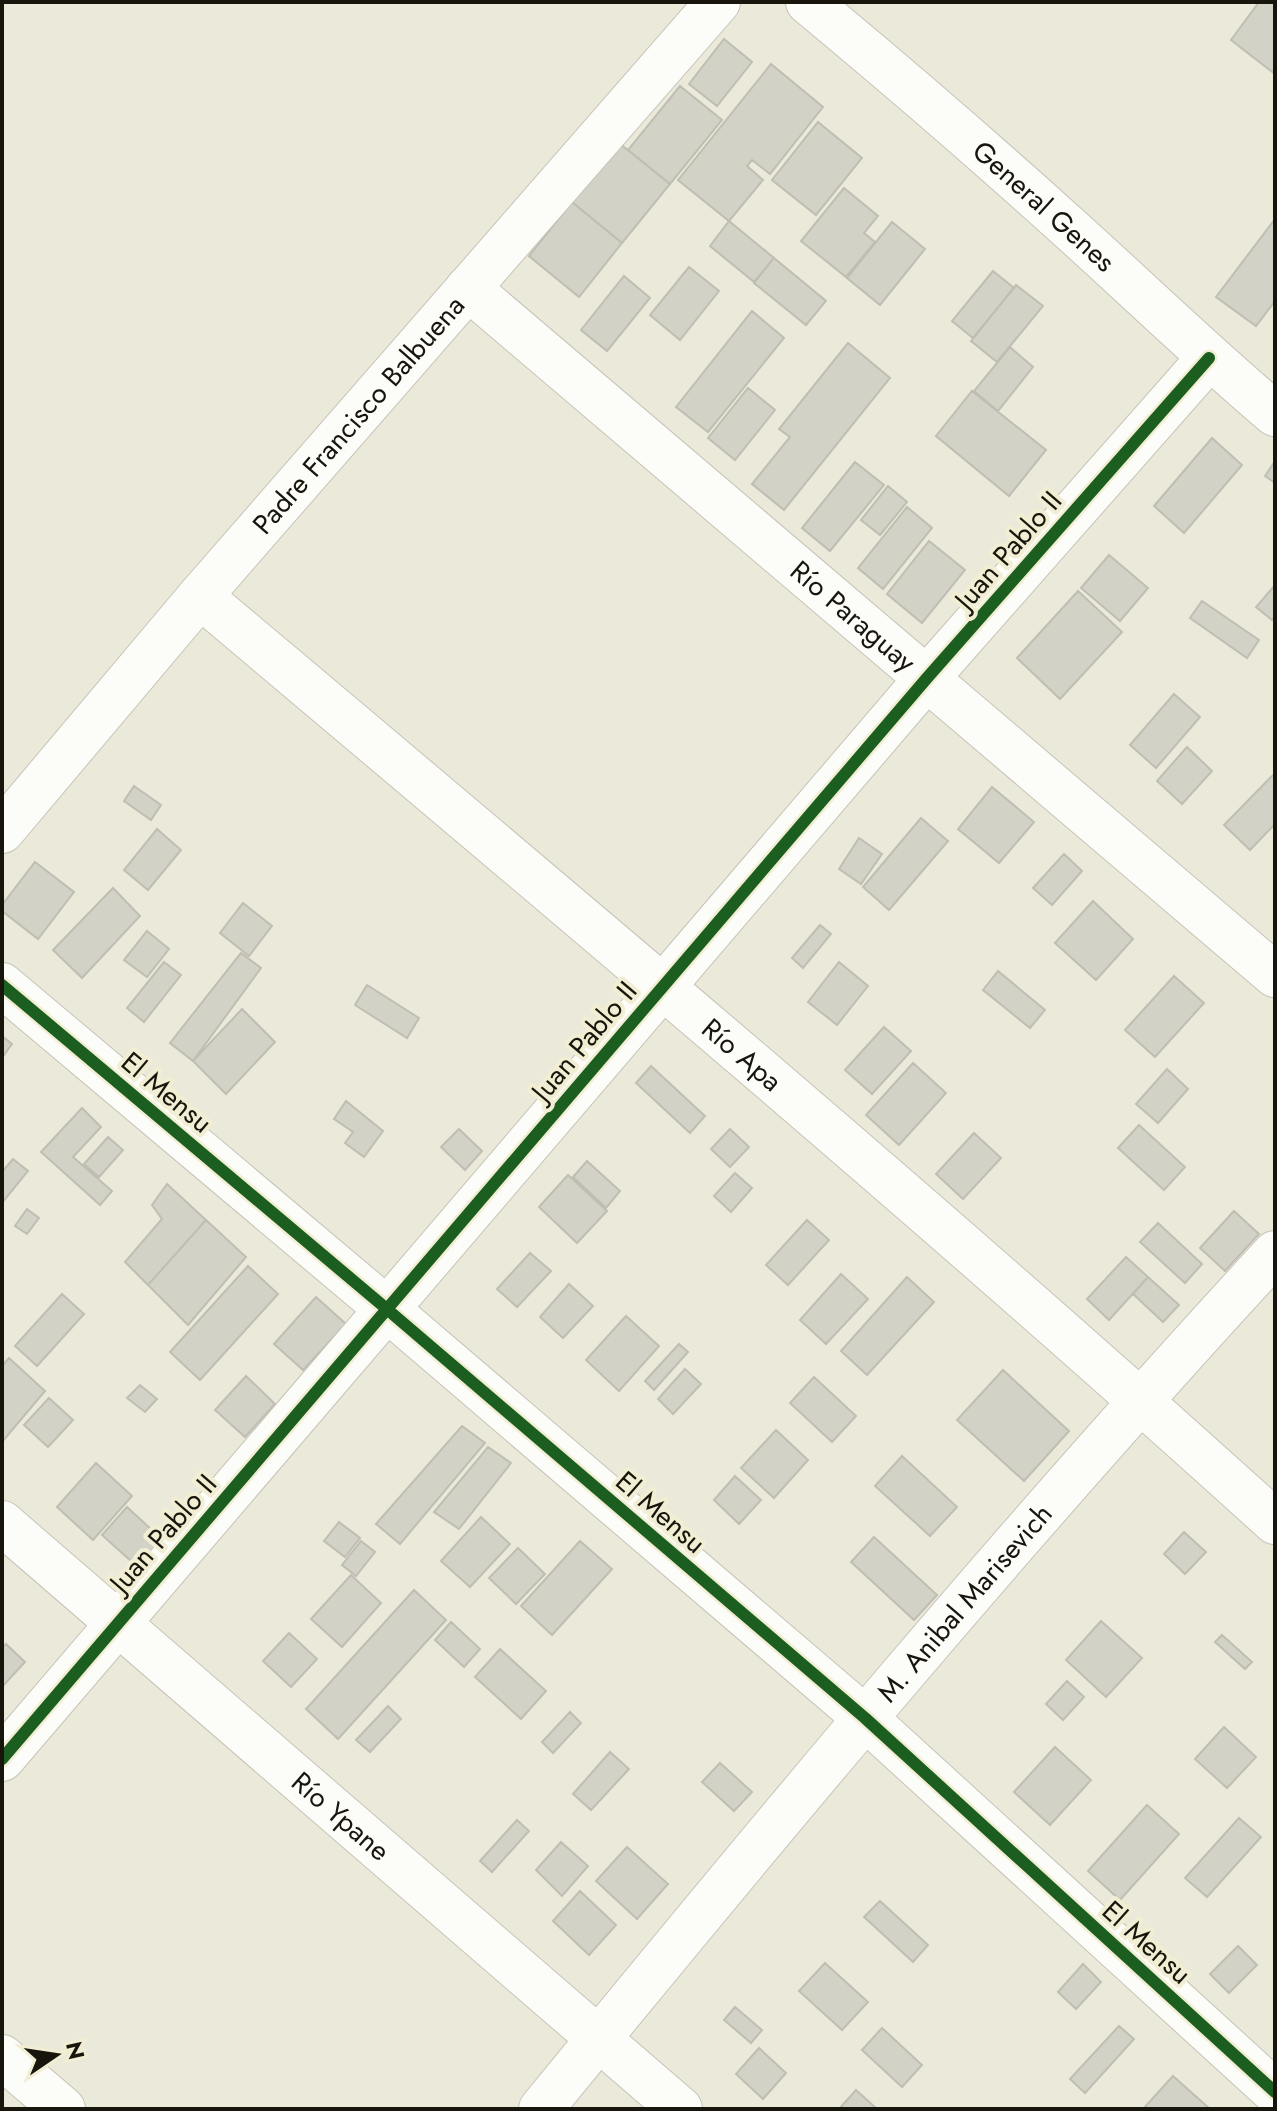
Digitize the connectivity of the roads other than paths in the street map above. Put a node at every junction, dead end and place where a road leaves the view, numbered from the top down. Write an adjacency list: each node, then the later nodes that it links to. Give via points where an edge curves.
1 (718, 2): 3 (street, Padre Francisco Balbuena)
2 (808, 2): 4 (street, General Genes, via 940,112)
3 (468, 288): 6 (street, Padre Francisco Balbuena); 7 (street, Río Paraguay)
4 (1209, 358): 5 (street, General Genes); 7 (street, Juan Pablo II)
5 (1275, 414)
6 (200, 596): 8 (street, Padre Francisco Balbuena); 11 (street, Río Apa)
7 (927, 678): 9 (street, Río Paraguay); 11 (street, Juan Pablo II)
8 (2, 831)
9 (1275, 975)
10 (2, 985): 13 (street, El Mensu)
11 (662, 986): 13 (street, Juan Pablo II); 14 (street, Río Apa)
12 (1275, 1253): 14 (street, M. Anibal Marisevich)
13 (388, 1310): 17 (street, Juan Pablo II); 18 (street, El Mensu)
14 (1140, 1399): 15 (street, Río Apa); 18 (street, M. Anibal Marisevich)
15 (1275, 1522)
16 (2, 1523): 17 (street, Río Ypane)
17 (118, 1622): 19 (street, Juan Pablo II); 20 (street, Río Ypane)
18 (865, 1718): 20 (street, M. Anibal Marisevich); 22 (street, El Mensu)
19 (2, 1759)
20 (599, 2038): 24 (street, M. Anibal Marisevich); 25 (street, Río Ypane)
21 (2, 2057): 23 (street)
22 (1275, 2092)
23 (63, 2109)
24 (541, 2109)
25 (680, 2109)

